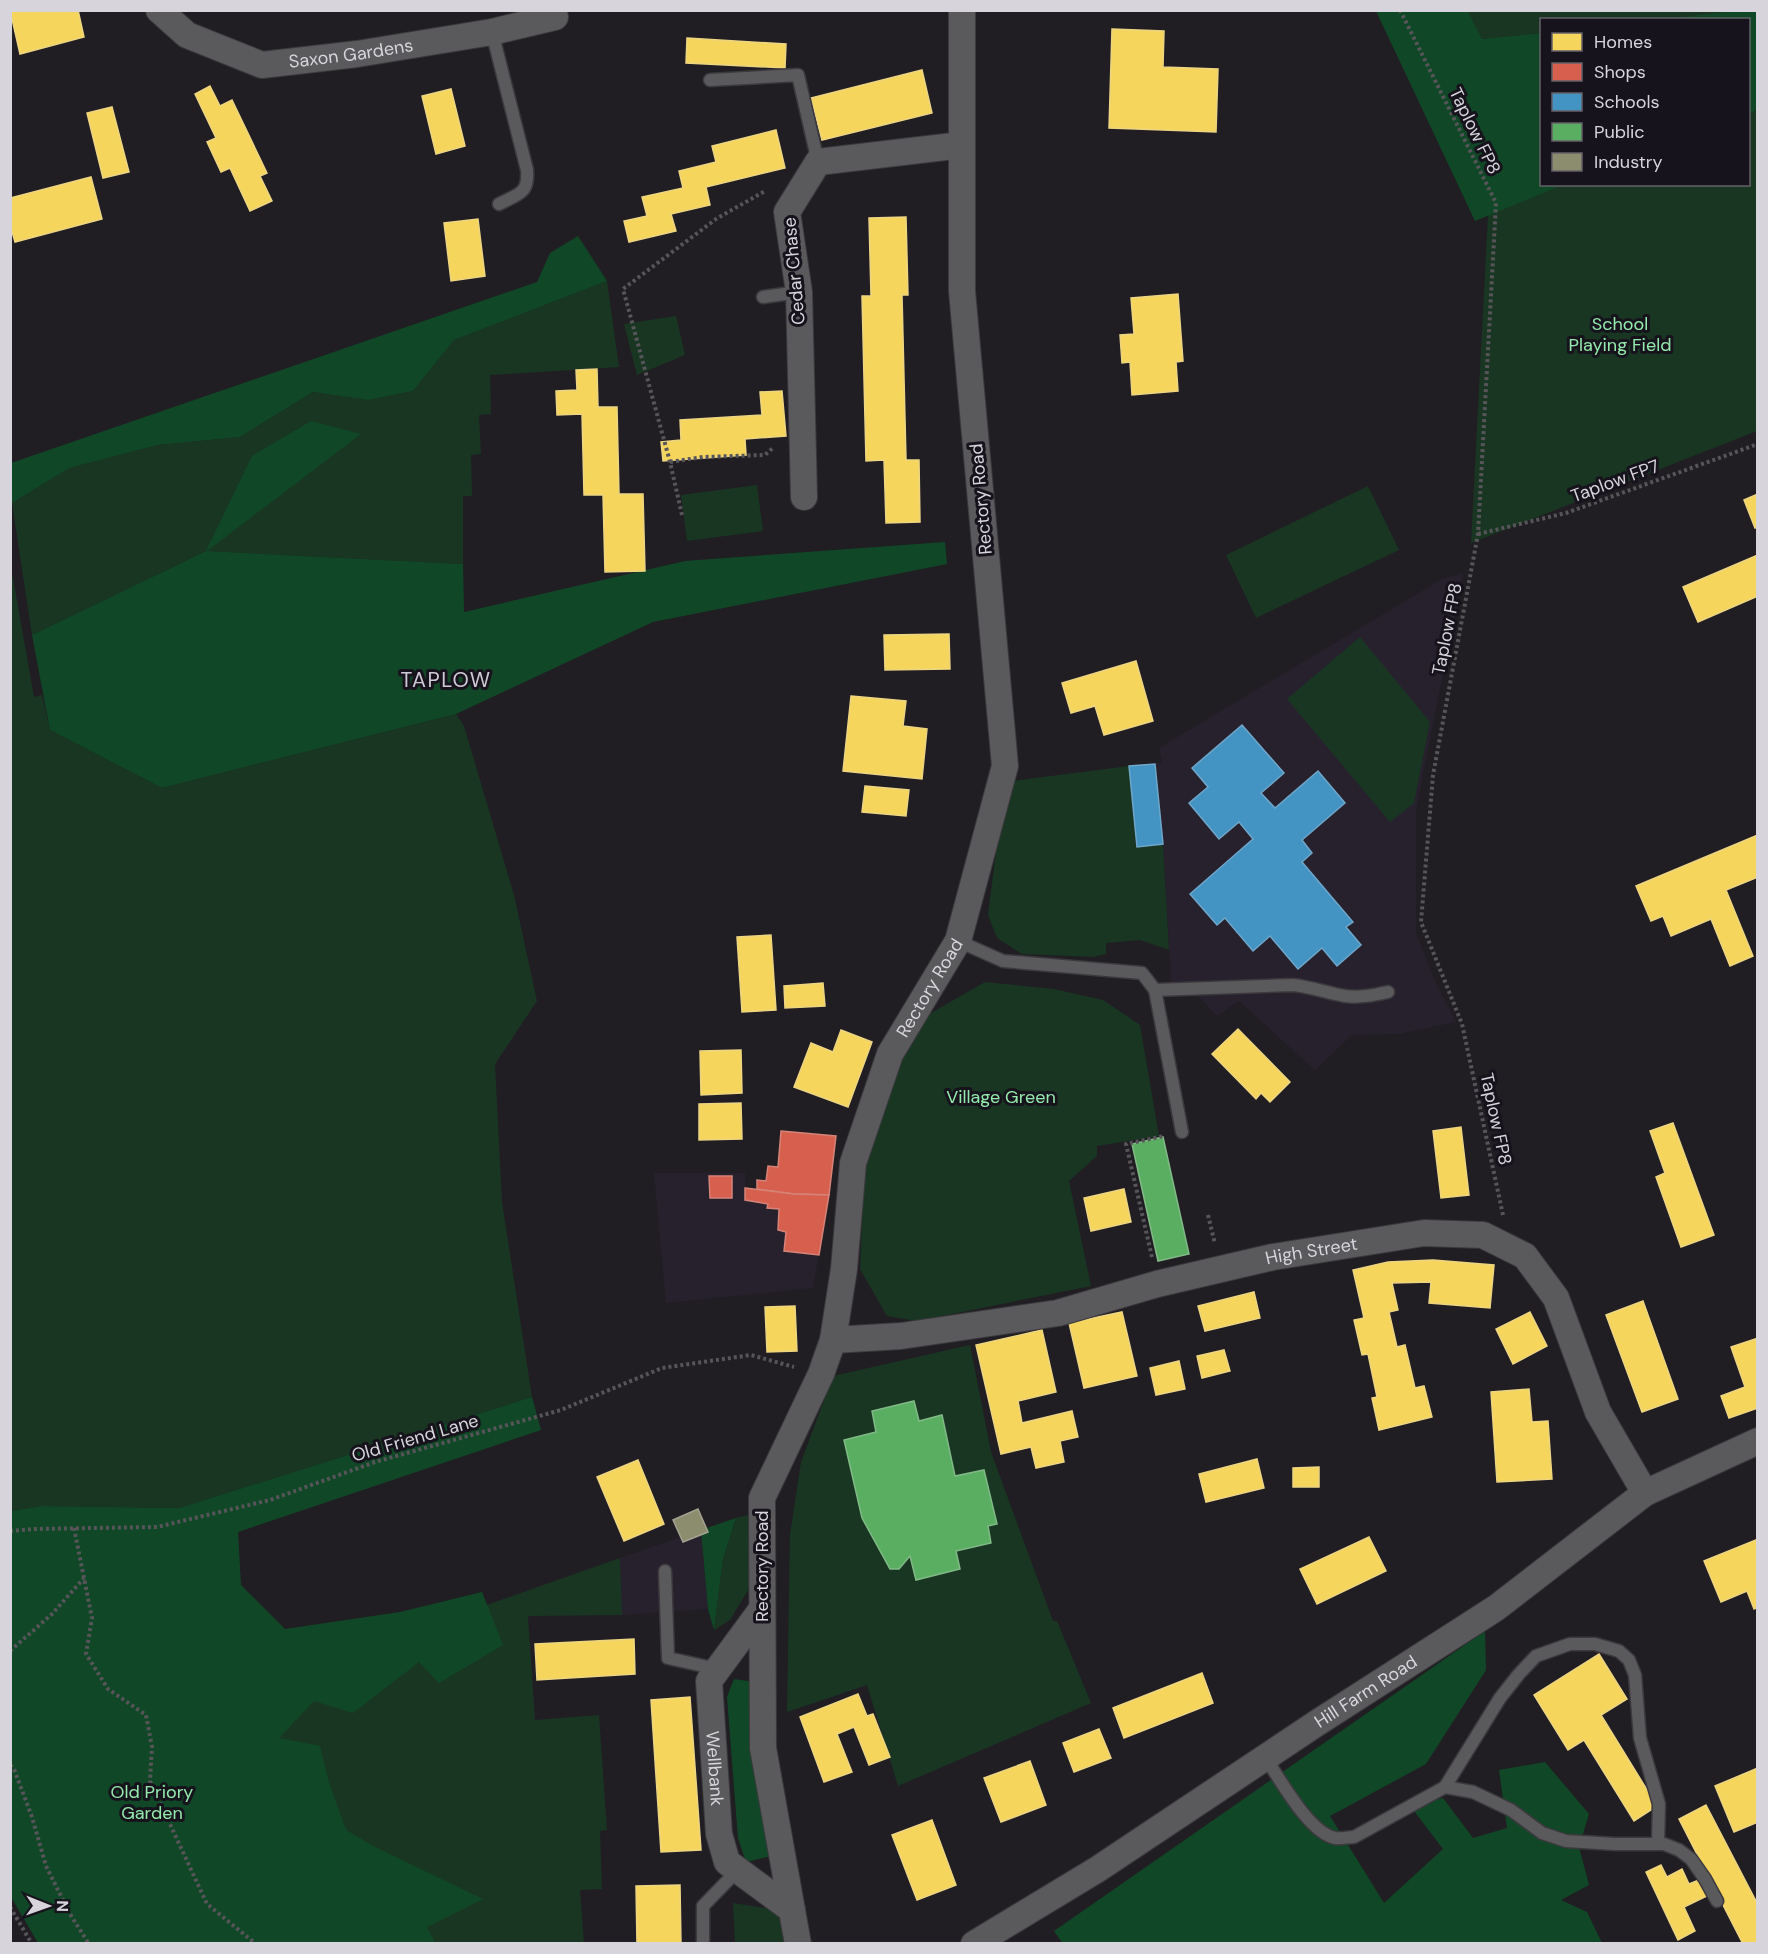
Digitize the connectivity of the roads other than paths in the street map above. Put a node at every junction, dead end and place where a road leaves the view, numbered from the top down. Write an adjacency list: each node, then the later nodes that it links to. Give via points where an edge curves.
1 (159, 10): 4 (street, Saxon Gardens, via 187,35 261,65)
2 (962, 10): 6 (street, Rectory Road)
3 (555, 17): 4 (street, Saxon Gardens)
4 (492, 32): 8 (lane, via 528,170 528,184 523,192)
5 (710, 80): 7 (lane, via 798,75)
6 (962, 145): 7 (street); 12 (street, Rectory Road, via 962,291 1005,766)
7 (818, 162): 9 (street, Cedar Chase, via 787,212)
8 (499, 204)
9 (799, 292): 10 (lane); 11 (street, Cedar Chase)
10 (763, 297)
11 (804, 497)
12 (958, 941): 13 (lane, via 1003,961 1142,973); 16 (street, Rectory Road, via 890,1054 853,1163)
13 (1155, 990): 14 (lane, via 1293,984 1345,996); 15 (lane)
14 (1388, 992)
15 (1182, 1132)
16 (833, 1340): 18 (street, High Street, via 901,1336 1058,1313 1157,1284 1274,1257 1424,1233 1483,1235 1525,1256 1556,1298 1598,1412); 20 (street, Rectory Road, via 762,1498)
17 (1758, 1442): 18 (street, Hill Farm Road)
18 (1645, 1493): 22 (street, Hill Farm Road, via 1496,1608)
19 (665, 1571): 21 (lane, via 668,1659)
20 (762, 1610): 21 (street, Wellbank); 27 (street, Rectory Road, via 763,1748)
21 (717, 1669): 25 (street, Wellbank, via 709,1681 719,1834 727,1862)
22 (1265, 1757): 23 (lane, via 1311,1824 1337,1839 1354,1837); 30 (street, Hill Farm Road, via 1098,1869)
23 (1445, 1786): 24 (lane, via 1473,1792 1511,1810 1542,1833 1566,1841); 24 (lane, via 1500,1698 1536,1656 1570,1644 1595,1644 1619,1650 1629,1660 1635,1675 1640,1738 1659,1804)
24 (1658, 1843): 26 (lane, via 1691,1859)
25 (738, 1870): 27 (street, Wellbank); 28 (lane, via 703,1906)
26 (1717, 1901)
27 (792, 1910): 29 (street, Rectory Road)
28 (704, 1944)
29 (798, 1944)
30 (974, 1944)

